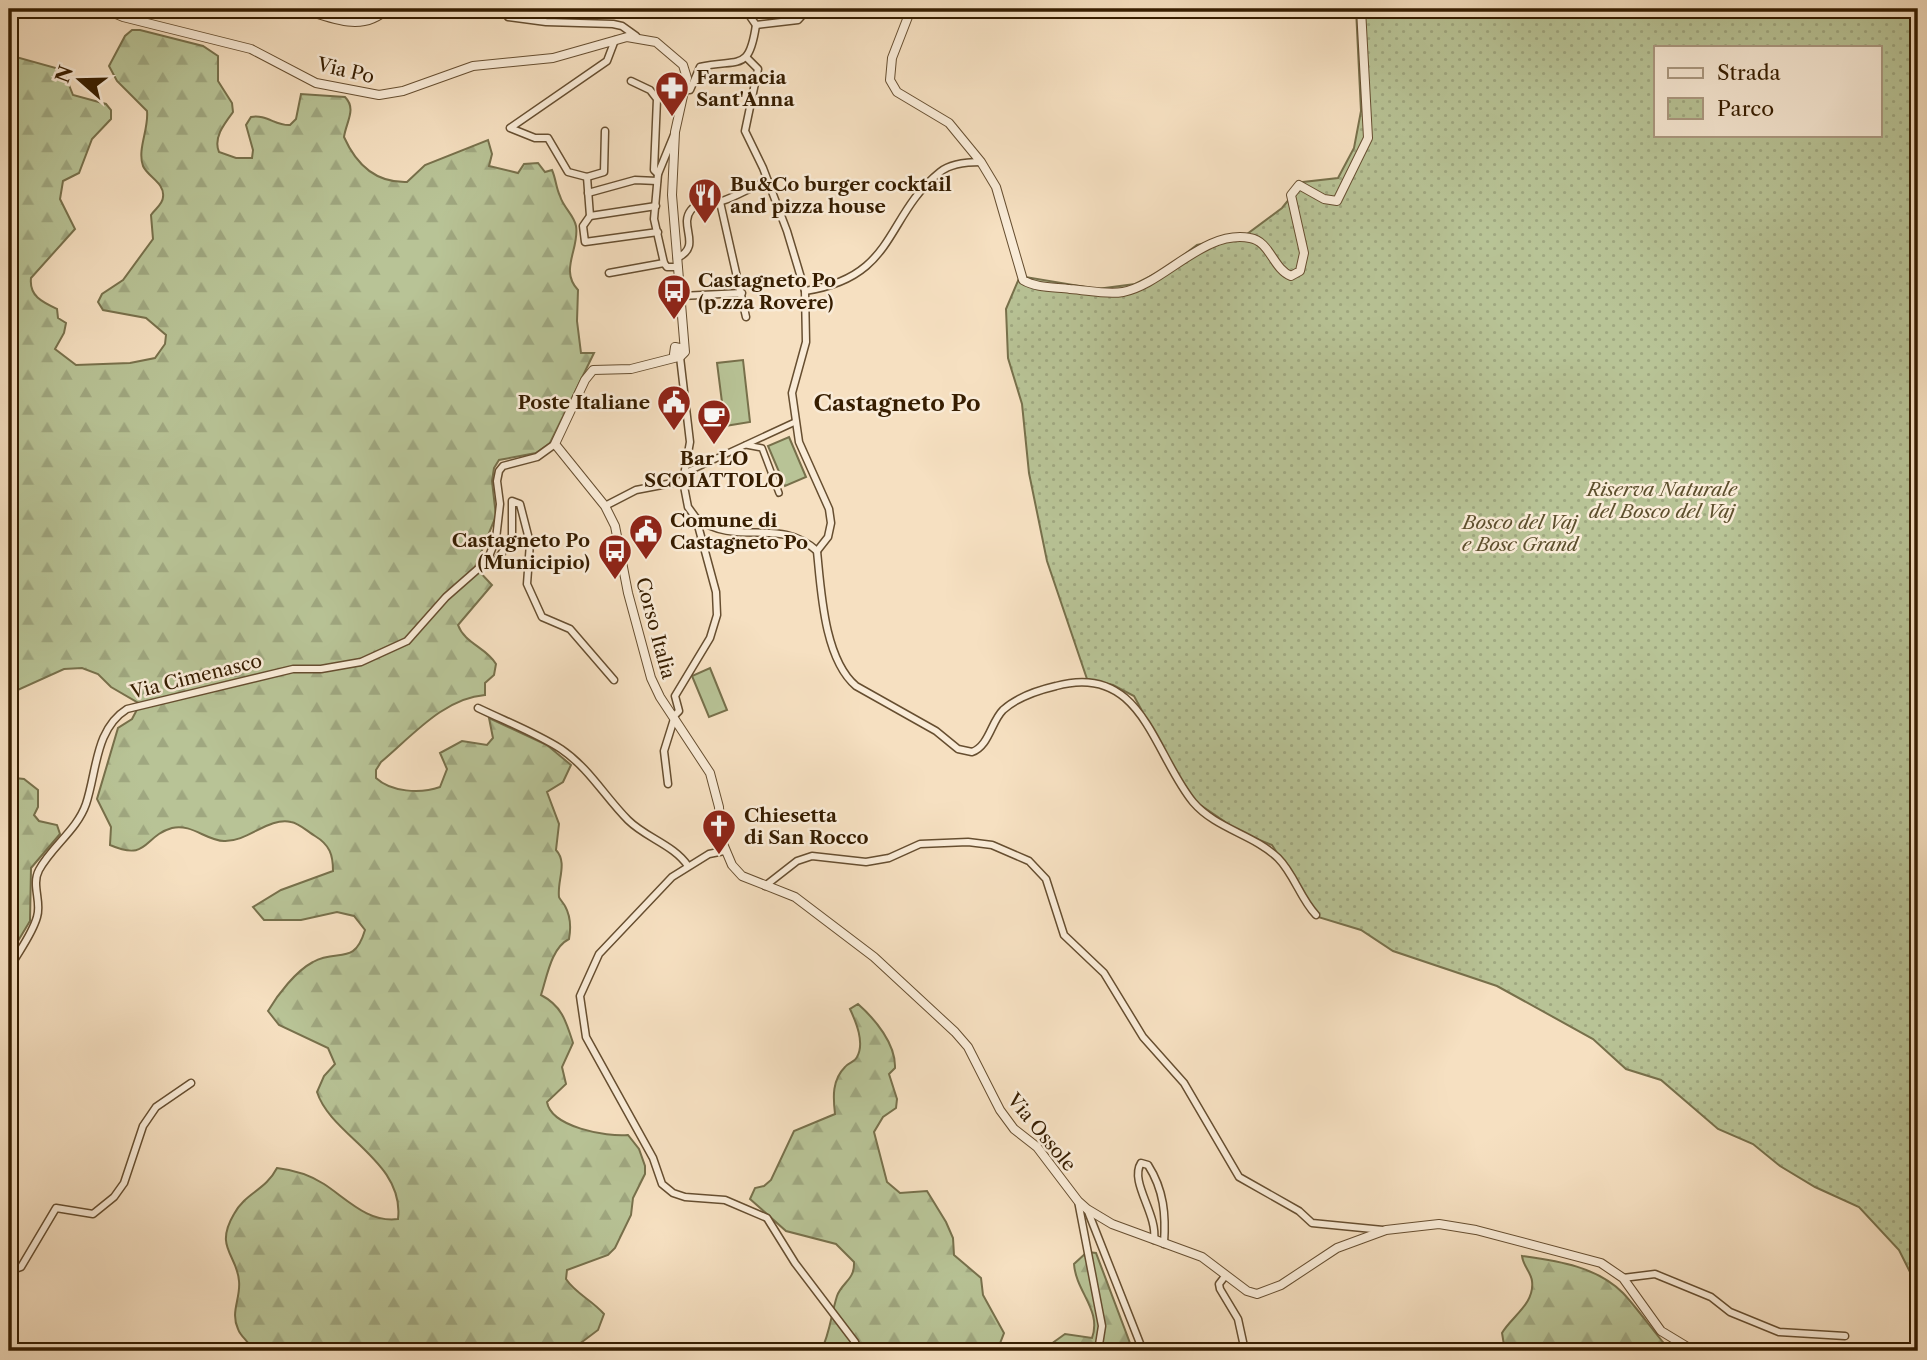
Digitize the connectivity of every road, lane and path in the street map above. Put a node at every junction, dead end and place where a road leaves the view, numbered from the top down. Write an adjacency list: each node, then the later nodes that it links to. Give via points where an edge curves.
1 (104, 9): 11 (street, Via Po, via 251,49 316,83 379,95 404,91 473,66 552,58)
2 (303, 9): 3 (street, via 365,23)
3 (387, 9)
4 (746, 9): 9 (street)
5 (808, 9): 9 (street, via 798,20)
6 (911, 9): 17 (street, via 892,58 890,80 897,92 948,123)
7 (1361, 9): 17 (street, via 1367,145 1337,201 1299,185 1291,195 1304,253 1300,271 1291,276 1282,273 1261,244 1244,237 1210,244 1125,292 1029,284 1018,268 996,187)
8 (508, 17): 10 (street, via 613,24)
9 (756, 25): 12 (street)
10 (632, 36): 11 (street, Via Po); 14 (street, via 656,42 683,65)
11 (615, 40): 18 (street, via 607,61 510,128 548,138 568,173)
12 (747, 58): 14 (street, via 700,67 690,90); 20 (street, via 758,69 758,77 745,131)
13 (631, 81): 19 (street, via 657,99 654,170)
14 (684, 90): 16 (street)
15 (605, 131): 18 (street, via 604,172)
16 (676, 132): 19 (street); 26 (street, via 672,195)
17 (981, 162): 29 (street, via 942,170 867,266 841,282)
18 (587, 177): 21 (street)
19 (658, 177): 21 (street); 23 (street)
20 (768, 181): 22 (street); 29 (street)
21 (588, 193): 24 (street)
22 (720, 202): 26 (street, via 691,210 689,247); 30 (street)
23 (656, 206): 24 (street); 25 (street)
24 (590, 216): 25 (street, via 583,226 585,242)
25 (658, 232): 27 (street)
26 (677, 262): 27 (street, via 667,267); 31 (street)
27 (664, 263): 28 (street)
28 (609, 273)
29 (805, 291): 34 (street, via 806,342 792,385)
30 (742, 293): 31 (street); 32 (street)
31 (681, 296): 33 (street)
32 (746, 317)
33 (678, 353): 35 (street, via 631,369 593,370); 37 (street, via 690,442)
34 (795, 422): 36 (street); 42 (street, via 811,475 829,509 828,537)
35 (555, 444): 40 (street, Corso Italia); 43 (street, via 537,457 499,471 496,539)
36 (746, 445): 37 (street); 39 (street, via 762,448)
37 (687, 472): 38 (street)
38 (683, 481): 40 (street, via 636,490); 41 (street, via 688,507)
39 (779, 493)
40 (605, 506): 46 (street, Corso Italia, via 620,541 628,593 652,678)
41 (696, 518): 42 (street, via 727,532 792,534); 46 (street, via 716,592 717,615 710,638 675,696 679,711)
42 (817, 551): 51 (street, via 822,603 834,647 847,678 856,685 936,731 958,749 972,752 983,746 1002,711 1058,685 1084,683 1131,700 1194,802 1221,825 1279,859)
43 (487, 561): 44 (street, Via Cimenasco, via 496,562 512,537 512,501 520,504 530,543 527,584 542,617 570,629); 52 (street, Via Cimenasco, via 446,597 407,641 361,662 293,668 127,709 116,716 107,727 85,806 39,870 38,915)
44 (614, 680)
45 (478, 708): 49 (street, via 561,750 628,820 652,840 680,854)
46 (674, 718): 47 (street, via 664,751); 48 (street, Corso Italia, via 710,773)
47 (668, 785)
48 (724, 850): 49 (street); 50 (street, Via Ossole, via 742,876)
49 (688, 866): 67 (street, via 664,884 595,960 580,996 586,1037 653,1158 662,1184 685,1197 724,1200 766,1218)
50 (765, 886): 56 (street, Via Ossole, via 795,897 874,957 955,1032 968,1047 1000,1110 1014,1129 1037,1147); 58 (street, via 811,856 866,862 920,844 992,845 1029,861 1046,879 1063,935 1104,973 1143,1037 1184,1083 1239,1177 1312,1223)
51 (1316, 915)
52 (9, 969)
53 (9, 1034): 54 (street)
54 (9, 1051)
55 (191, 1083): 61 (street, via 156,1107 143,1126 124,1183 114,1196 93,1214 56,1208 21,1266)
56 (1078, 1201): 57 (street, Via Ossole); 68 (street, via 1102,1326)
57 (1087, 1209): 59 (street, Via Ossole); 69 (street)
58 (1386, 1230): 62 (street, Via Ossole, via 1337,1248 1281,1285 1258,1294); 63 (street, via 1439,1224 1476,1230 1584,1256)
59 (1154, 1240): 60 (street, Via Ossole); 60 (street, via 1155,1220 1138,1174 1141,1163 1153,1172 1164,1201)
60 (1164, 1244): 62 (street, Via Ossole, via 1202,1257)
61 (9, 1271)
62 (1226, 1275): 70 (street, via 1220,1289 1238,1319)
63 (1623, 1278): 65 (street, via 1655,1274 1779,1332); 71 (street, via 1661,1331)
64 (9, 1313): 66 (street)
65 (1845, 1336)
66 (9, 1351)
67 (858, 1351)
68 (1098, 1351)
69 (1143, 1351)
70 (1245, 1351)
71 (1694, 1351)

